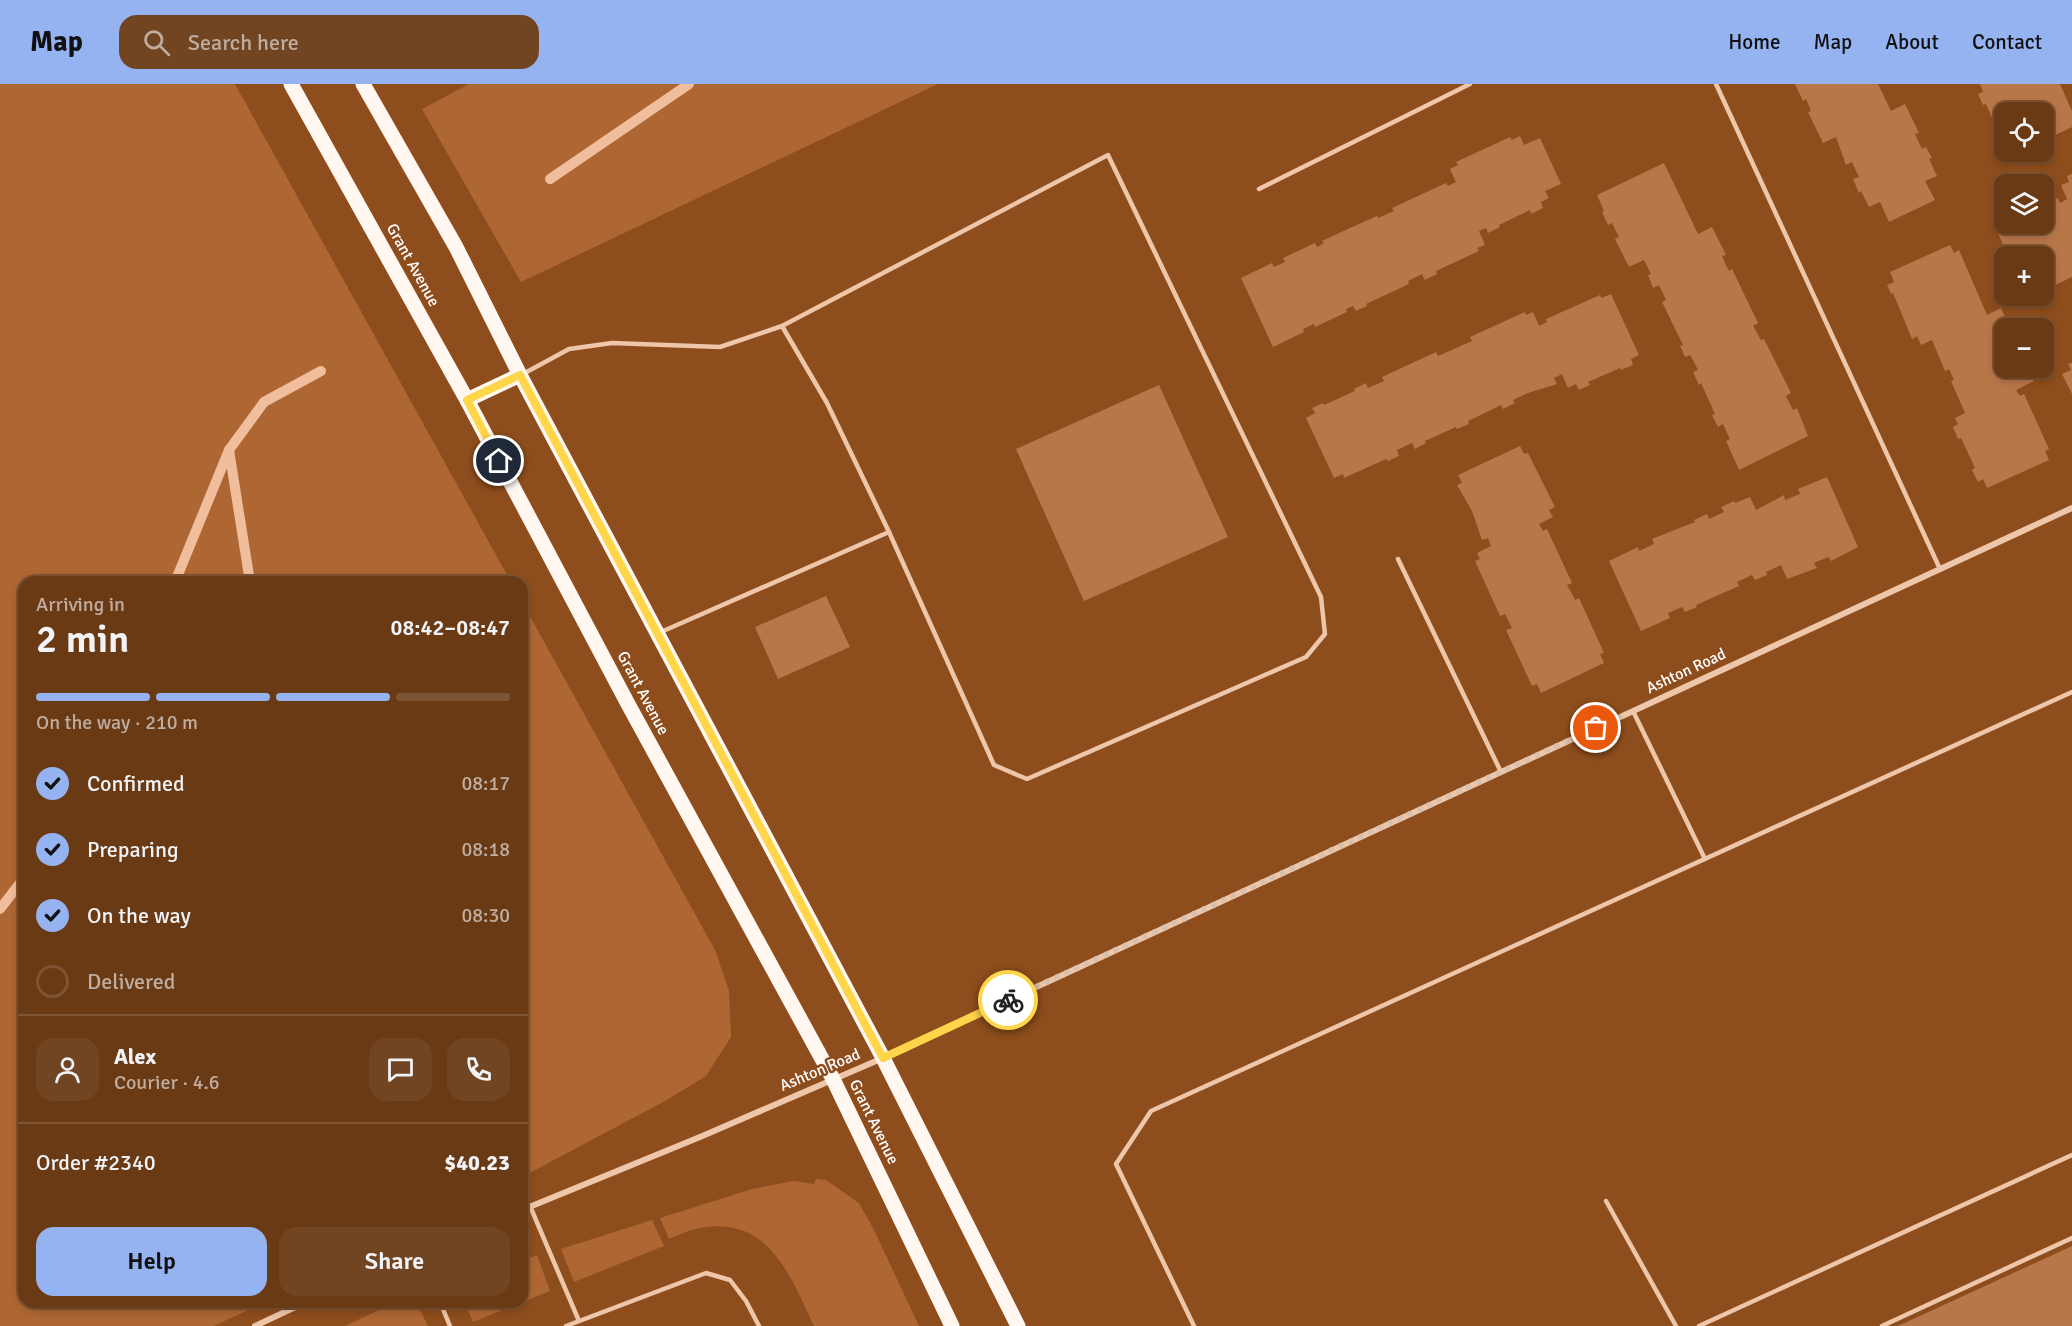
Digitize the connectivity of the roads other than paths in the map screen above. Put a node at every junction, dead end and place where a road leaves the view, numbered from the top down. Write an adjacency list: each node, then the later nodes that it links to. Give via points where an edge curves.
1 (291, 84): 8 (main road, Grant Avenue)
2 (363, 84): 7 (main road, via 460,256)
3 (1470, 84): 5 (lane)
4 (1716, 84): 12 (lane)
5 (1259, 189)
6 (782, 326): 7 (lane, via 720,347 612,343 569,349); 10 (lane, via 827,402); 10 (lane, via 1108,155 1321,597 1325,634 1306,657 1027,779 994,765)
7 (520, 375): 8 (main road); 13 (main road)
8 (467, 400): 19 (main road, Grant Avenue)
9 (2072, 508): 12 (street, Ashton Road)
10 (889, 532): 13 (lane)
11 (1398, 559): 16 (lane)
12 (1940, 570): 15 (street, Ashton Road)
13 (658, 633): 18 (main road)
14 (2072, 692): 17 (lane)
15 (1634, 711): 16 (street, Ashton Road); 17 (lane)
16 (1501, 772): 18 (street, Ashton Road)
17 (1705, 859): 33 (lane, via 1151,1111 1116,1164)
18 (883, 1058): 19 (street, Ashton Road); 32 (main road)
19 (833, 1079): 22 (street, Ashton Road); 31 (main road, Grant Avenue)
20 (2072, 1155): 35 (lane)
21 (1606, 1201): 34 (lane)
22 (530, 1206): 26 (lane)
23 (2072, 1238): 36 (lane)
24 (293, 1308): 27 (street)
25 (442, 1308): 28 (lane)
26 (579, 1321): 29 (lane); 30 (lane, via 706,1273 730,1280)
27 (255, 1326)
28 (450, 1326)
29 (566, 1326)
30 (759, 1326)
31 (952, 1326)
32 (1018, 1326)
33 (1194, 1326)
34 (1676, 1326)
35 (1699, 1326)
36 (1882, 1326)

